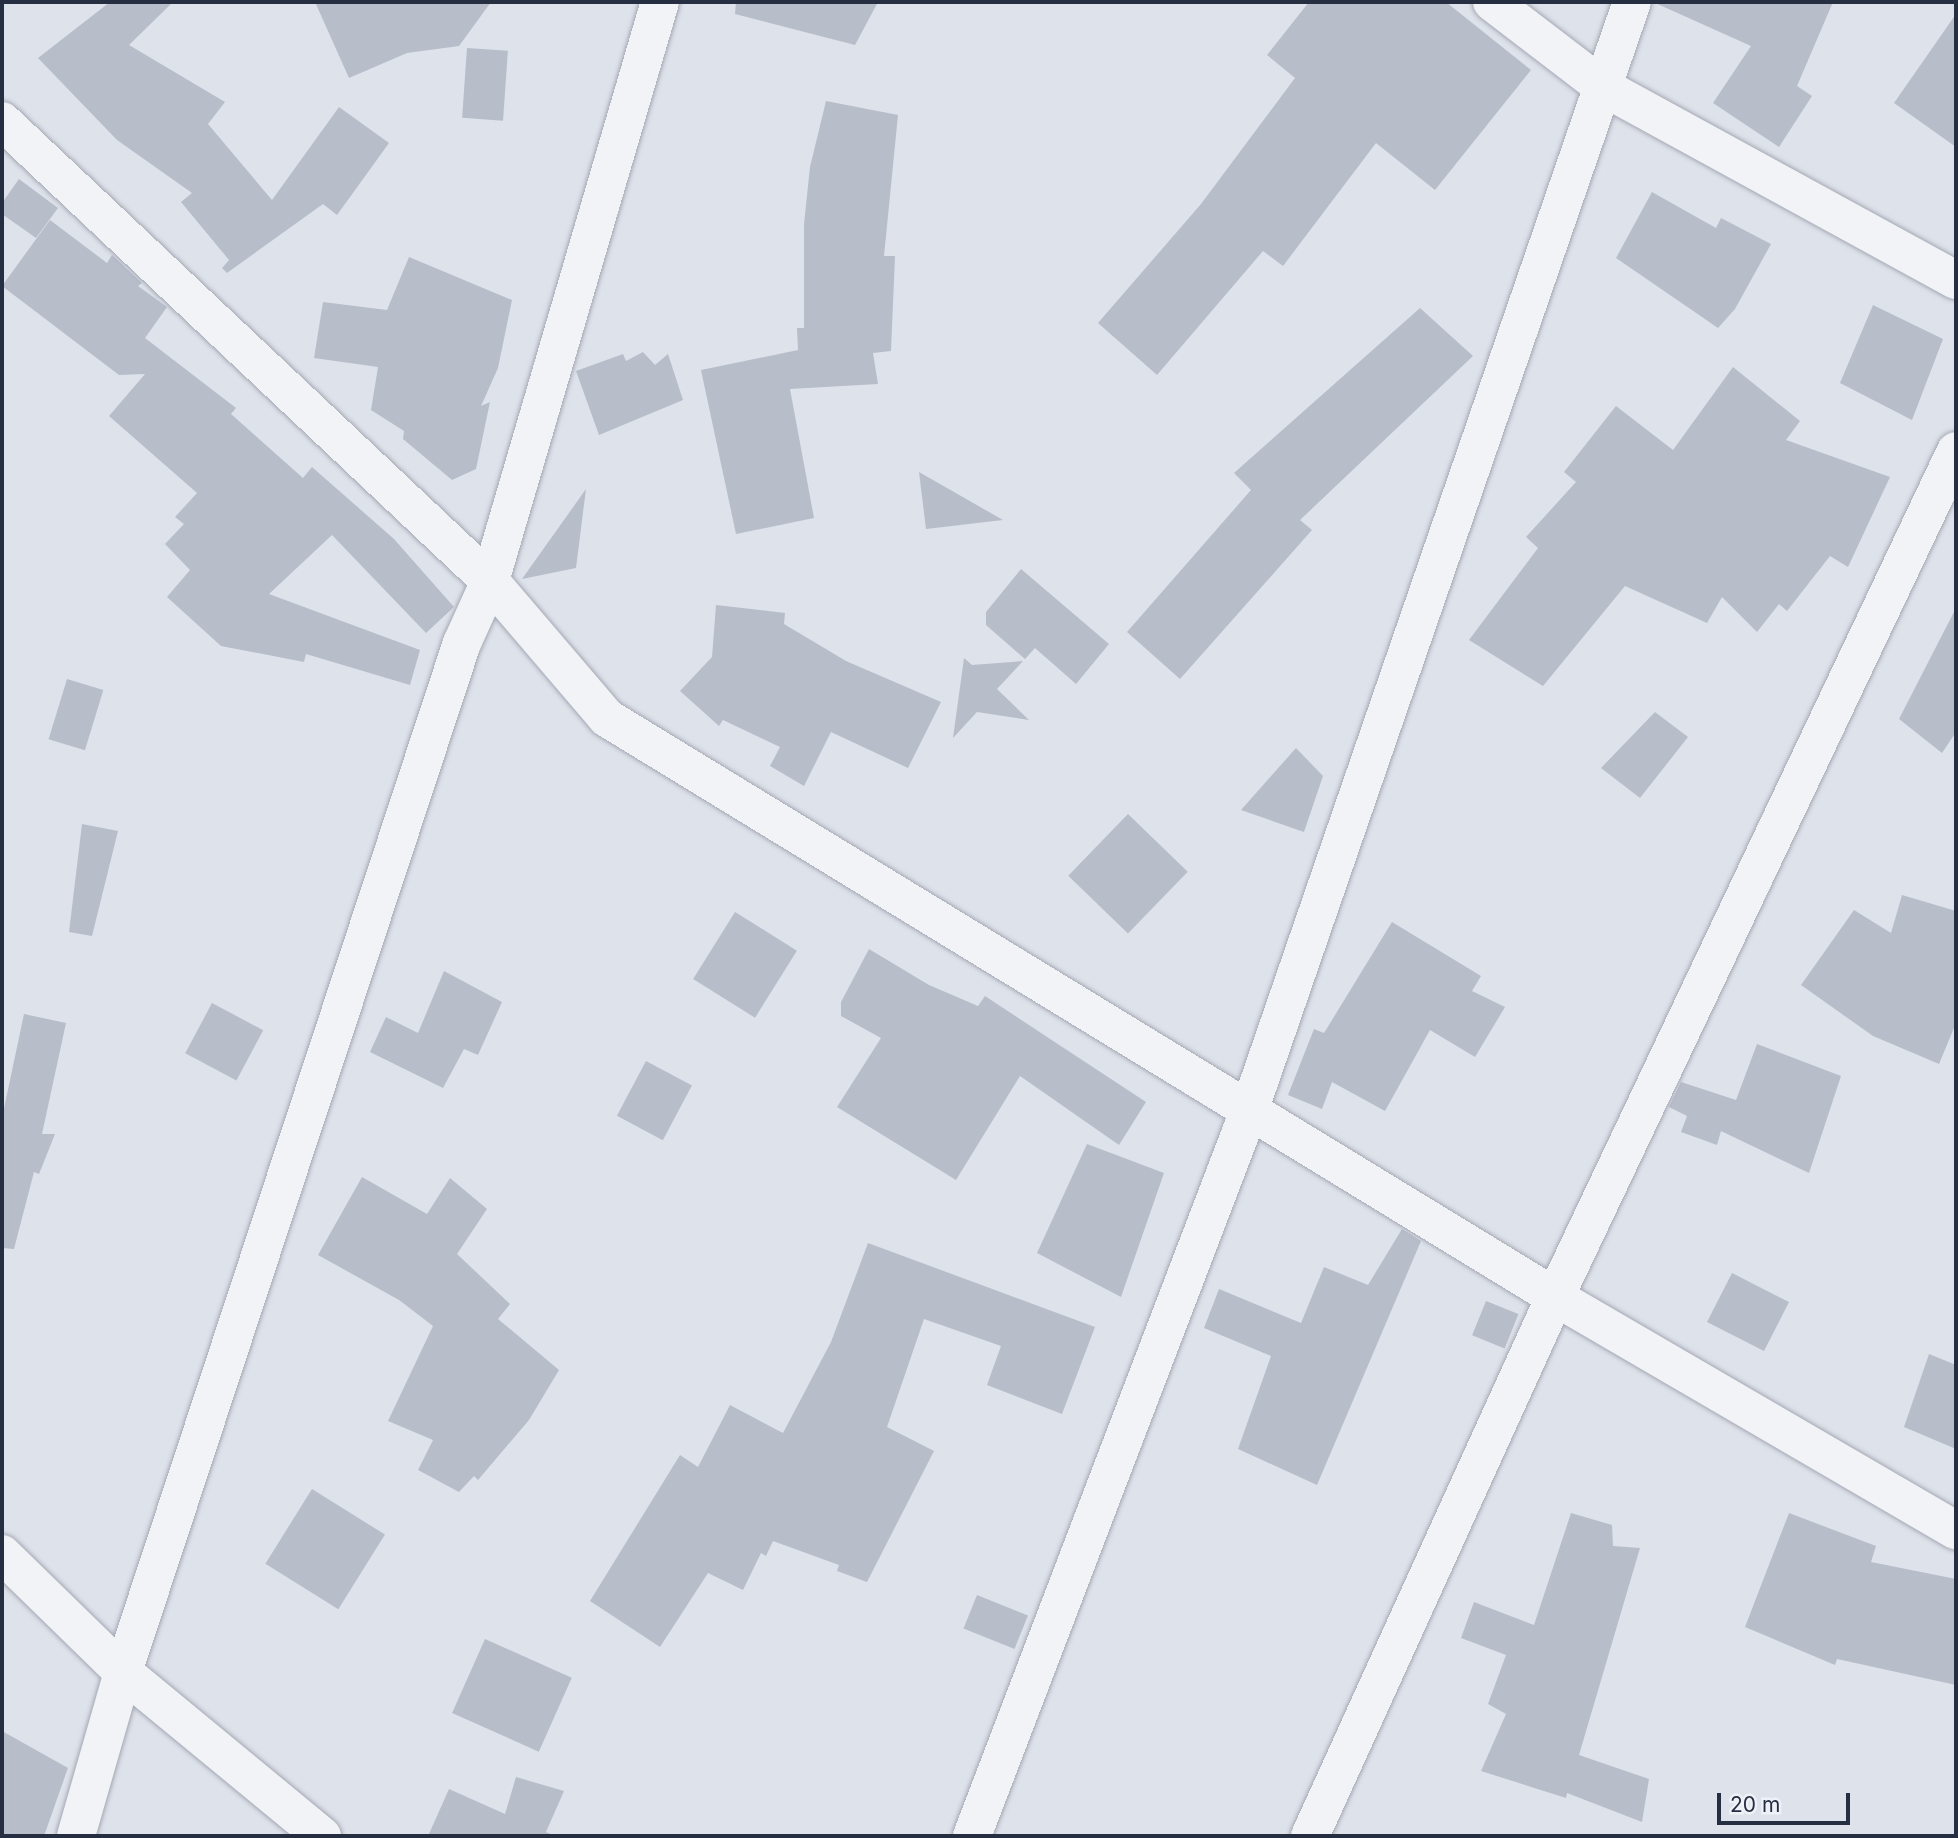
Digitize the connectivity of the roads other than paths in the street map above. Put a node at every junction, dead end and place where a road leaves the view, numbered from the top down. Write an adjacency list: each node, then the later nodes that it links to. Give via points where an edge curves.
1 (660, 2): 8 (street)
2 (1492, 2): 4 (street)
3 (1632, 2): 4 (street)
4 (1603, 87): 6 (street); 9 (street)
5 (2, 121): 8 (street)
6 (1956, 280)
7 (1956, 451): 10 (street)
8 (490, 582): 9 (street, via 607,718); 13 (street, via 462,643)
9 (1249, 1111): 10 (street); 16 (street)
10 (1555, 1297): 11 (street); 17 (street)
11 (1956, 1531)
12 (2, 1554): 13 (street)
13 (123, 1672): 14 (street); 15 (street)
14 (76, 1836)
15 (322, 1836)
16 (972, 1836)
17 (1310, 1836)

